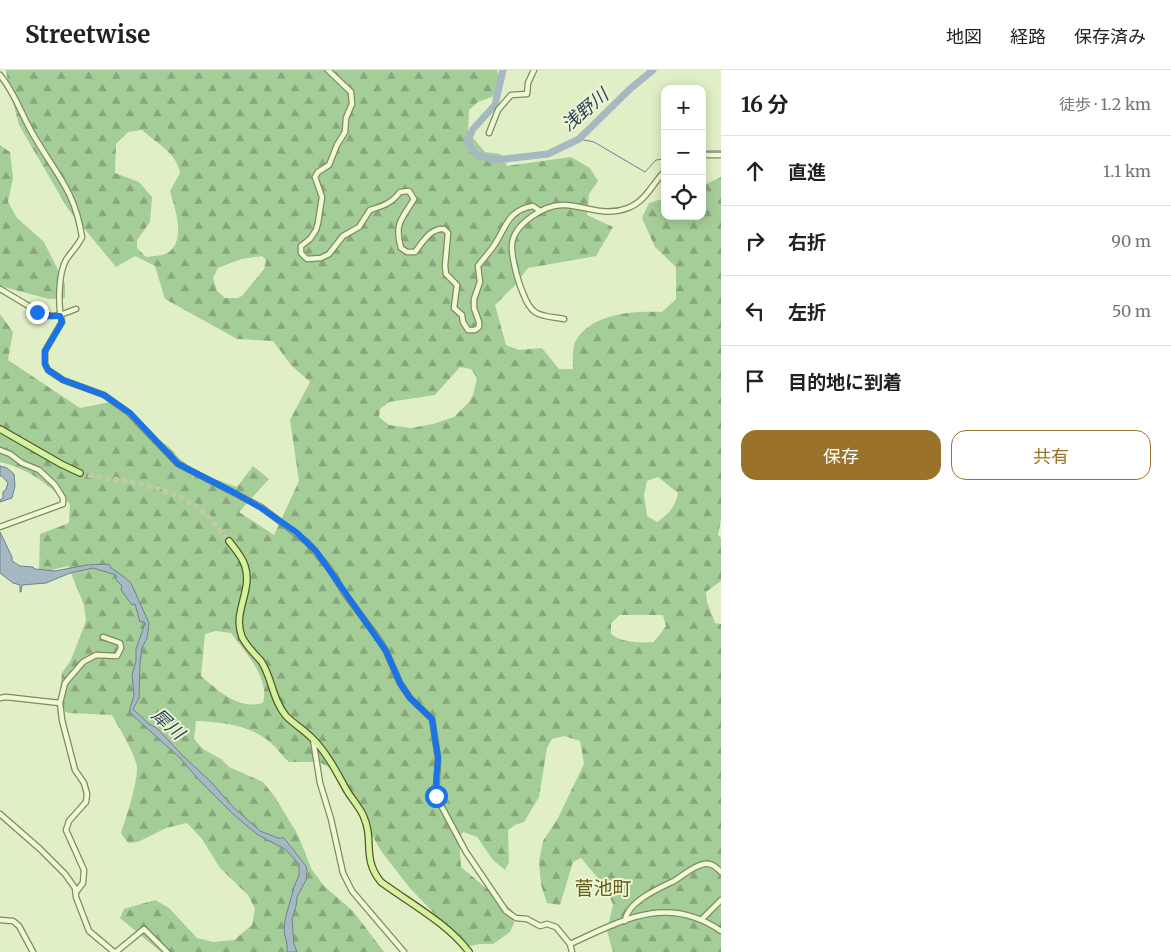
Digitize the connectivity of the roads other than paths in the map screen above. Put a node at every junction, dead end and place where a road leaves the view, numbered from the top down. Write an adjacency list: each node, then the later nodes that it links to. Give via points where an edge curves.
1 (328, 70): 8 (street, via 352,92 352,104 345,132 328,165 315,177 322,197 316,230 301,246 301,253 307,259 329,254 343,236 359,227 370,210 385,206 400,192 409,191 414,199 400,220 397,234 401,248 415,252 429,234 437,228 444,228 448,233 446,274 457,285 454,308 462,315 468,330 475,330 480,322 474,308 480,282 478,266 512,215 526,207 533,206)
2 (534, 70): 4 (street, via 527,94 510,96 498,110)
3 (0, 74): 11 (street, via 72,197 79,221 82,237 63,268)
4 (489, 133)
5 (721, 154): 6 (street)
6 (706, 155)
7 (662, 175): 8 (street, via 638,203 626,209 609,213 561,205)
8 (540, 211): 12 (street, via 517,231 512,244 513,258 529,307 543,316)
9 (0, 289): 11 (street, via 37,312)
10 (76, 309): 11 (street)
11 (60, 316): 30 (street, via 62,322 45,351 48,370 63,380 104,395 130,413 178,464 261,508 296,532 316,551 386,651 410,698 432,719 438,758 436,796 466,852 511,916 528,918 540,926 553,925)
12 (564, 318)
13 (0, 429): 15 (main road)
14 (0, 450): 16 (street, via 39,470 64,498 63,504)
15 (80, 473)
16 (0, 527)
17 (229, 541): 21 (main road, via 241,557 247,575 247,588 240,605 242,636 261,661 286,716)
18 (103, 637): 20 (street, via 120,643 118,656 96,655 83,662 65,683)
19 (0, 698): 20 (street)
20 (60, 702): 24 (street, via 74,770 84,783 87,794 86,802 69,821 66,830 84,870 83,883)
21 (313, 739): 34 (street, via 320,783 343,873 352,891); 35 (main road, via 362,813 369,832 369,858 374,874 448,929)
22 (0, 814): 24 (street, via 66,874)
23 (721, 872): 28 (street, via 712,864 698,866 658,887 638,902 626,913)
24 (76, 892): 32 (street, via 89,931)
25 (721, 900): 26 (street)
26 (702, 919): 28 (street, via 670,912 651,912); 29 (street)
27 (0, 920): 31 (street, via 13,921 19,926)
28 (625, 921): 30 (street)
29 (721, 931)
30 (570, 944): 36 (street)
31 (33, 952)
32 (115, 952): 33 (street, via 144,929)
33 (167, 952)
34 (404, 952)
35 (469, 952)
36 (572, 952)

